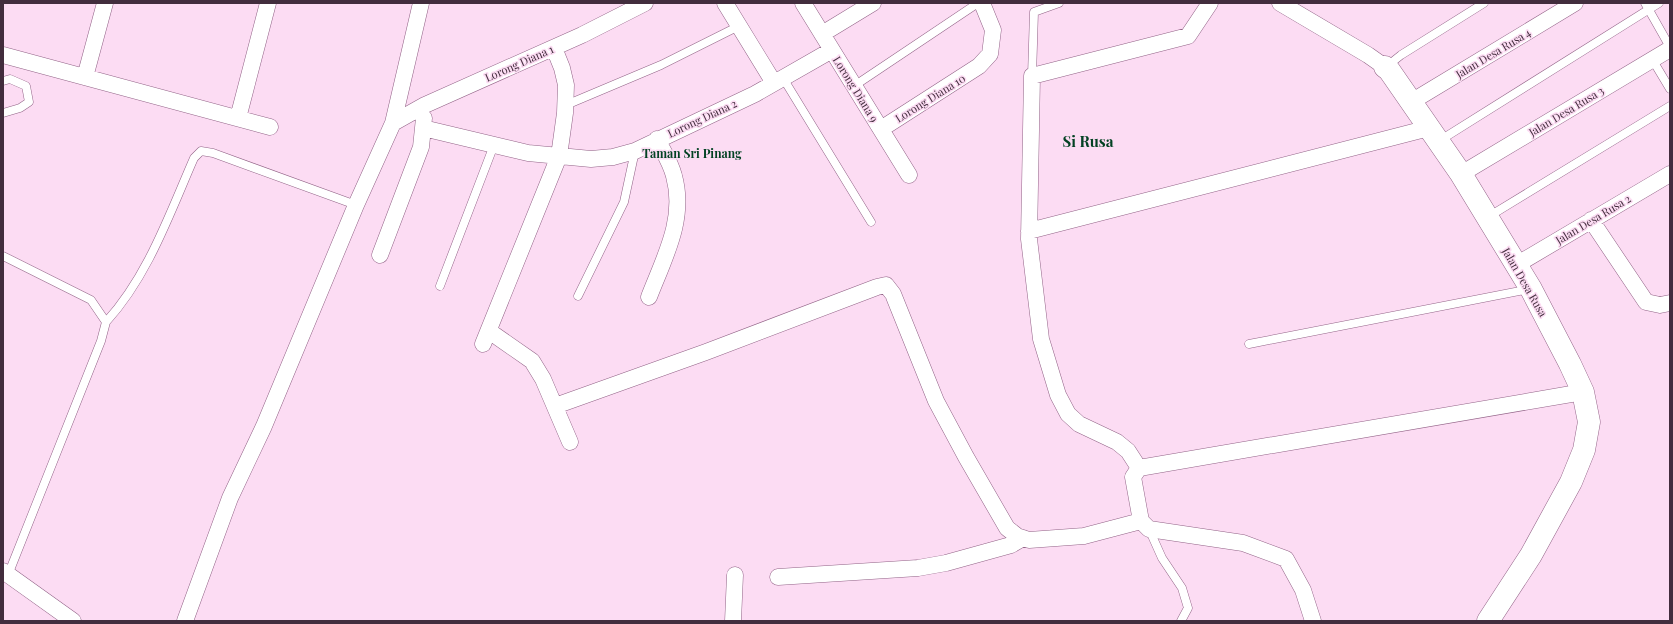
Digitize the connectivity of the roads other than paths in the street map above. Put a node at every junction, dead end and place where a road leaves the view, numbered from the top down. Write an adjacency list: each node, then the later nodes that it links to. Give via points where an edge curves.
1 (105, 3): 26 (street)
2 (268, 3): 36 (street)
3 (421, 3): 37 (street)
4 (645, 3): 19 (street, Lorong Diana 1)
5 (725, 3): 17 (street)
6 (803, 3): 18 (street, Lorong Diana 9)
7 (873, 3): 18 (street)
8 (978, 3): 29 (lane)
9 (982, 3): 40 (street, Lorong Diana 10, via 993,30 990,54 979,66)
10 (1059, 3): 25 (lane, via 1034,12)
11 (1210, 3): 25 (street, via 1188,36)
12 (1280, 3): 24 (street, Jalan Desa Rusa)
13 (1484, 3): 24 (lane, via 1401,54)
14 (1575, 3): 31 (street, Jalan Desa Rusa 4)
15 (1658, 3): 16 (lane)
16 (1647, 6): 20 (lane); 41 (lane)
17 (739, 26): 27 (street); 33 (lane, via 661,64)
18 (822, 34): 21 (street, Lorong Diana 9)
19 (554, 48): 32 (street, Lorong Diana 1); 33 (street, via 566,85)
20 (1670, 48): 23 (street, Jalan Desa Rusa 3)
21 (832, 50): 27 (street, Lorong Diana 2); 29 (street, Lorong Diana 9)
22 (3, 55): 26 (street)
23 (1652, 59): 30 (lane); 46 (street, Jalan Desa Rusa 3)
24 (1385, 67): 31 (street, Jalan Desa Rusa)
25 (1032, 76): 53 (street)
26 (85, 77): 36 (street)
27 (778, 80): 42 (street, Lorong Diana 2, via 755,94); 52 (lane)
28 (3, 81): 35 (lane, via 10,79 26,86 30,102)
29 (854, 86): 40 (street, Lorong Diana 9)
30 (1670, 89)
31 (1411, 102): 41 (street, Jalan Desa Rusa)
32 (425, 105): 37 (street, Lorong Diana 1); 39 (street)
33 (566, 105): 45 (street)
34 (1670, 106): 50 (lane)
35 (3, 114)
36 (238, 118): 38 (street)
37 (393, 123): 49 (street)
38 (270, 127)
39 (423, 128): 43 (street, Lorong Diana 2); 54 (street, via 421,147)
40 (881, 129): 48 (street, Lorong Diana 9)
41 (1434, 135): 46 (street, Jalan Desa Rusa); 53 (street)
42 (657, 139): 44 (street, Lorong Diana 2); 60 (street, via 674,175 678,204 675,232)
43 (494, 145): 45 (street, Lorong Diana 2, via 528,153); 57 (lane)
44 (635, 151): 45 (street, Lorong Diana 2, via 591,159); 59 (lane, via 624,202)
45 (559, 156): 65 (street, via 486,338 532,361)
46 (1461, 174): 50 (street, Jalan Desa Rusa)
47 (1670, 174): 51 (street, Jalan Desa Rusa 2)
48 (909, 175)
49 (356, 205): 62 (lane, via 201,151 194,158 141,275); 74 (street, via 264,426 230,498)
50 (1487, 218): 56 (street, Jalan Desa Rusa)
51 (1591, 220): 56 (street, Jalan Desa Rusa 2); 61 (street, via 1646,302 1660,305)
52 (871, 222)
53 (1029, 231): 67 (street, via 1041,339 1058,395 1068,414 1079,424 1117,442 1128,451)
54 (380, 255)
55 (3, 256): 62 (lane, via 91,300)
56 (1516, 265): 58 (street, Jalan Desa Rusa)
57 (440, 286)
58 (1530, 289): 63 (lane); 64 (street, Jalan Desa Rusa)
59 (578, 296)
60 (649, 297)
61 (1670, 303)
62 (106, 322): 70 (lane, via 101,341)
63 (1249, 344)
64 (1583, 392): 67 (street); 78 (street, Jalan Desa Rusa, via 1588,422 1584,450 1571,482 1531,555)
65 (555, 406): 66 (street); 69 (street, via 886,285 893,294 936,401 966,458 1007,528)
66 (570, 442)
67 (1139, 468): 68 (street, via 1133,477)
68 (1145, 525): 69 (street, via 1084,536 1029,540); 76 (lane, via 1162,558 1182,588 1188,608); 77 (street, via 1243,543 1286,558 1303,590)
69 (1023, 538): 72 (street, via 1011,545 946,564)
70 (6, 573): 73 (street)
71 (735, 575): 75 (street)
72 (778, 577)
73 (73, 621)
74 (185, 621)
75 (733, 621)
76 (1181, 621)
77 (1313, 621)
78 (1488, 621)

